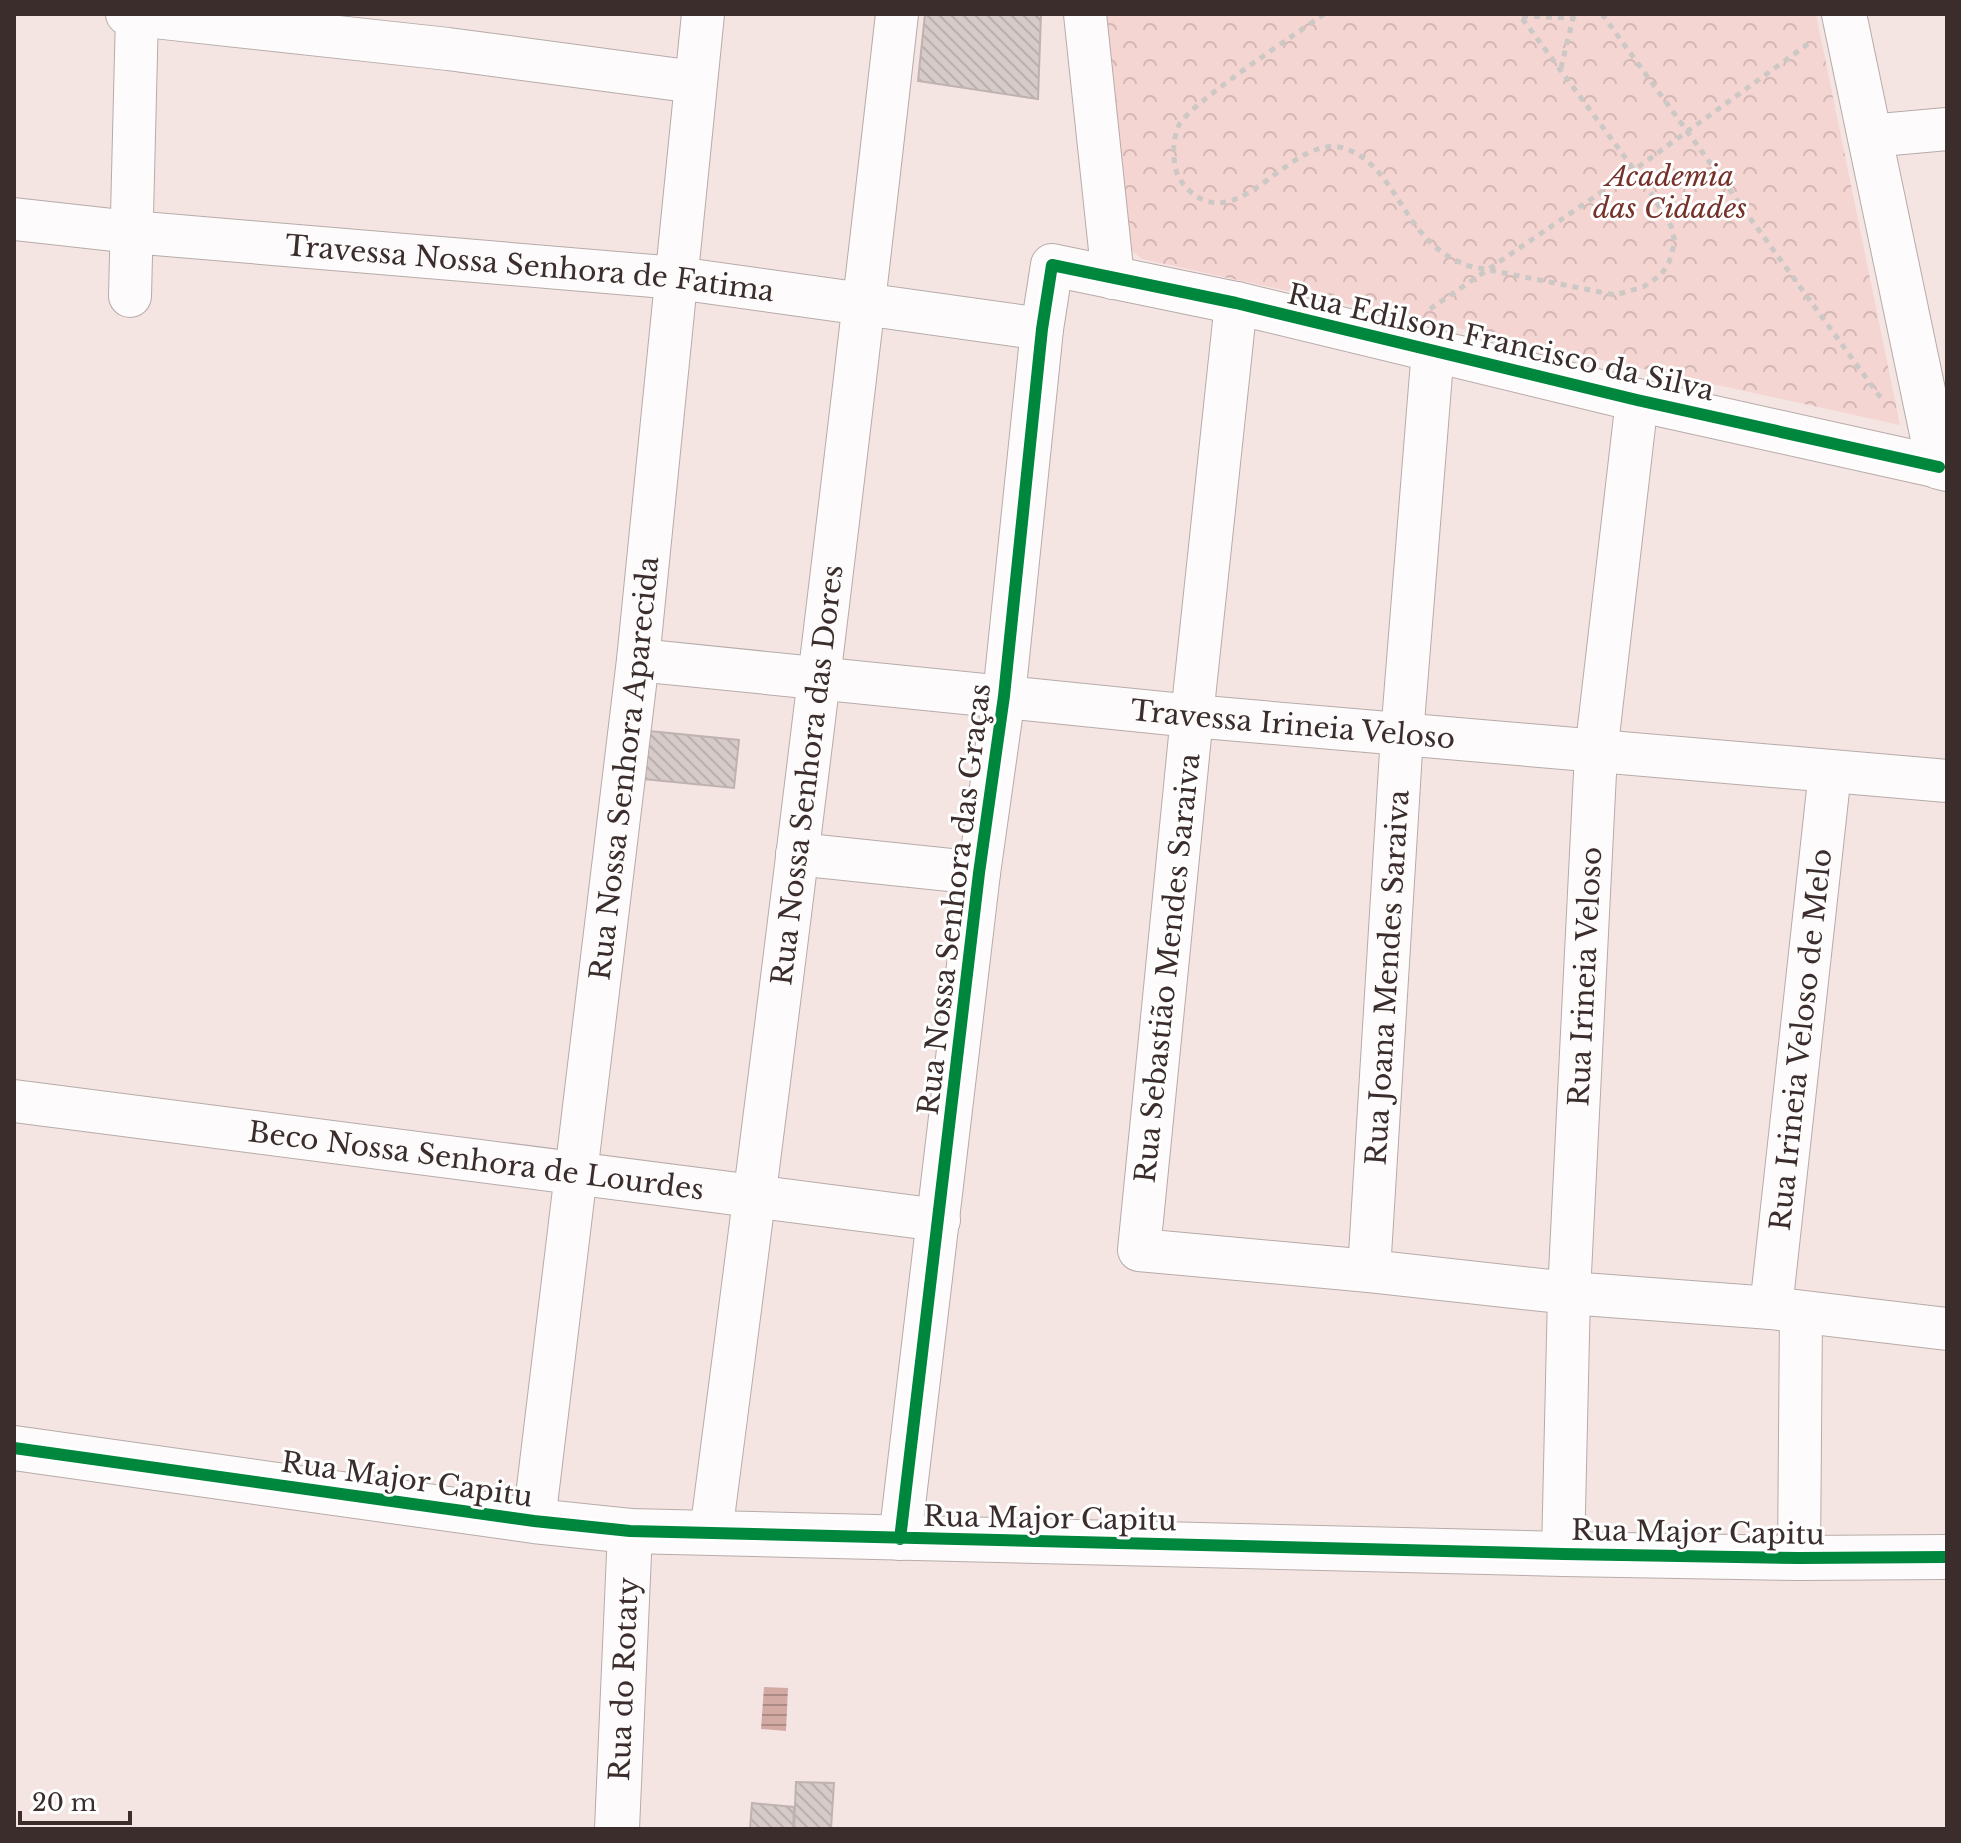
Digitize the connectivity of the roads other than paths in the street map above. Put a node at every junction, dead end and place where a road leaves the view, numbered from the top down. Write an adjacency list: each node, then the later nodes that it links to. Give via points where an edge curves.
1 (133, 14): 6 (street); 11 (street)
2 (703, 14): 7 (street, Rua Nossa Senhora Aparecida)
3 (897, 14): 17 (street, Rua Nossa Senhora das Dores)
4 (1085, 14): 14 (street)
5 (1844, 16): 9 (street)
6 (449, 32): 7 (street)
7 (695, 82): 13 (street, Rua Nossa Senhora Aparecida)
8 (1947, 129): 9 (street)
9 (1869, 136): 21 (street)
10 (14, 219): 11 (street, Travessa Nossa Senhora de Fatima)
11 (131, 232): 13 (street, Travessa Nossa Senhora de Fatima); 15 (street)
12 (1052, 265): 14 (street, Rua Edilson Francisco da Silva); 18 (street, Rua Nossa Senhora das Graças)
13 (677, 278): 17 (street, Travessa Nossa Senhora de Fatima); 22 (street, Rua Nossa Senhora Aparecida)
14 (1113, 278): 16 (street, Rua Edilson Francisco da Silva)
15 (130, 296)
16 (1236, 303): 19 (street, Rua Edilson Francisco da Silva); 25 (street, Rua Sebastião Mendes Saraiva)
17 (864, 305): 18 (street, Travessa Nossa Senhora de Fatima); 23 (street, Rua Nossa Senhora das Dores)
18 (1042, 329): 24 (street, Rua Nossa Senhora das Graças)
19 (1433, 349): 20 (street, Rua Edilson Francisco da Silva); 26 (street, Rua Joana Mendes Saraiva)
20 (1637, 400): 21 (street, Rua Edilson Francisco da Silva); 27 (street, Rua Irineia Veloso)
21 (1943, 468)
22 (638, 660): 23 (street, Travessa Irineia Veloso); 33 (street, Rua Nossa Senhora Aparecida)
23 (821, 677): 24 (street, Travessa Irineia Veloso); 30 (street, Rua Nossa Senhora das Dores)
24 (1004, 696): 25 (street, Travessa Irineia Veloso); 31 (street, Rua Nossa Senhora das Graças)
25 (1192, 716): 26 (street, Travessa Irineia Veloso); 36 (street, Rua Sebastião Mendes Saraiva, via 1139,1250)
26 (1402, 735): 27 (street, Travessa Irineia Veloso); 36 (street, Rua Joana Mendes Saraiva)
27 (1596, 753): 28 (street, Travessa Irineia Veloso); 37 (street, Rua Irineia Veloso)
28 (1830, 772): 29 (street, Travessa Irineia Veloso); 38 (street, Rua Irineia Veloso de Melo)
29 (1947, 781)
30 (797, 854): 31 (street); 34 (street, Rua Nossa Senhora das Dores)
31 (979, 873): 35 (street, Rua Nossa Senhora das Graças)
32 (14, 1101): 33 (street, Beco Nossa Senhora de Lourdes)
33 (576, 1172): 34 (street, Beco Nossa Senhora de Lourdes); 41 (street, Rua Nossa Senhora Aparecida)
34 (755, 1195): 35 (street, Beco Nossa Senhora de Lourdes); 43 (street, Rua Nossa Senhora das Dores)
35 (939, 1220): 44 (street, Rua Nossa Senhora das Graças)
36 (1369, 1271): 37 (street)
37 (1569, 1293): 38 (street); 45 (street, Rua Irineia Veloso)
38 (1786, 1310): 39 (street); 47 (street, Rua Irineia Veloso de Melo)
39 (1947, 1329)
40 (14, 1448): 41 (street, Rua Major Capitu)
41 (534, 1521): 42 (street, Rua Major Capitu)
42 (630, 1531): 43 (street, Rua Major Capitu); 48 (street, Rua do Rotaty)
43 (711, 1533): 44 (street, Rua Major Capitu)
44 (900, 1539): 45 (street, Rua Major Capitu)
45 (1563, 1554): 47 (street, Rua Major Capitu)
46 (1947, 1557): 47 (street, Rua Major Capitu)
47 (1799, 1558)
48 (617, 1829)

